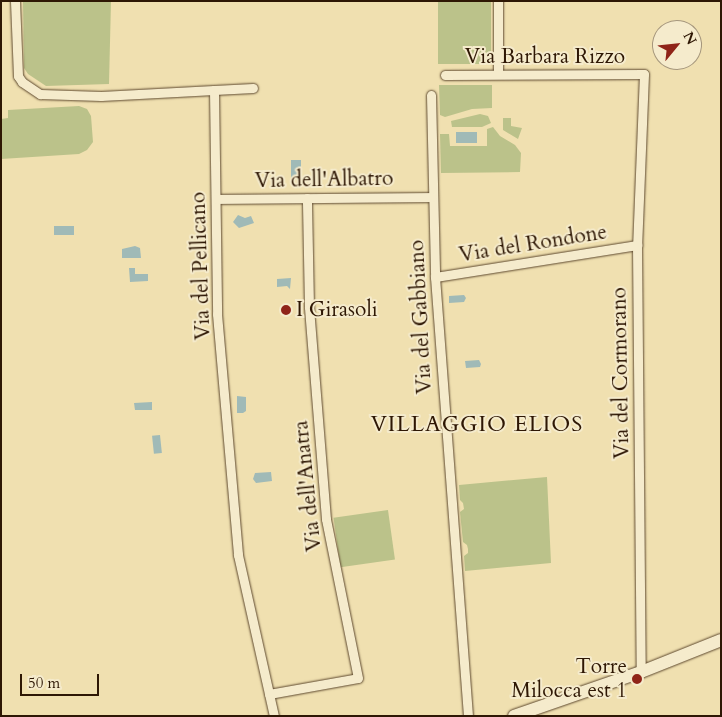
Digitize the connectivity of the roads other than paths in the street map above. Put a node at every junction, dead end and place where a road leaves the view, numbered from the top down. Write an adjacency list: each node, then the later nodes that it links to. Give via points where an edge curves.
1 (15, 1): 7 (street, via 18,76 40,94 101,96)
2 (498, 1): 3 (street)
3 (498, 74): 4 (street, Via Barbara Rizzo); 5 (street, Via Barbara Rizzo)
4 (644, 74): 12 (street, Via del Cormorano)
5 (446, 75)
6 (253, 88): 7 (street)
7 (214, 90): 11 (street, Via del Pellicano)
8 (431, 94): 9 (street, Via del Gabbiano)
9 (432, 196): 10 (street, Via dell'Albatro); 13 (street, Via del Gabbiano)
10 (307, 198): 11 (street, Via dell'Albatro); 16 (street, Via dell'Anatra, via 309,306 326,519 358,678)
11 (216, 199): 16 (street, Via del Pellicano, via 218,314 238,555)
12 (637, 245): 13 (street, Via del Rondone); 15 (street, Via del Cormorano)
13 (435, 277): 18 (street, Via del Gabbiano)
14 (721, 640): 15 (street)
15 (641, 672): 19 (street)
16 (268, 694): 17 (street, Via del Pellicano)
17 (274, 716)
18 (468, 716)
19 (514, 716)

